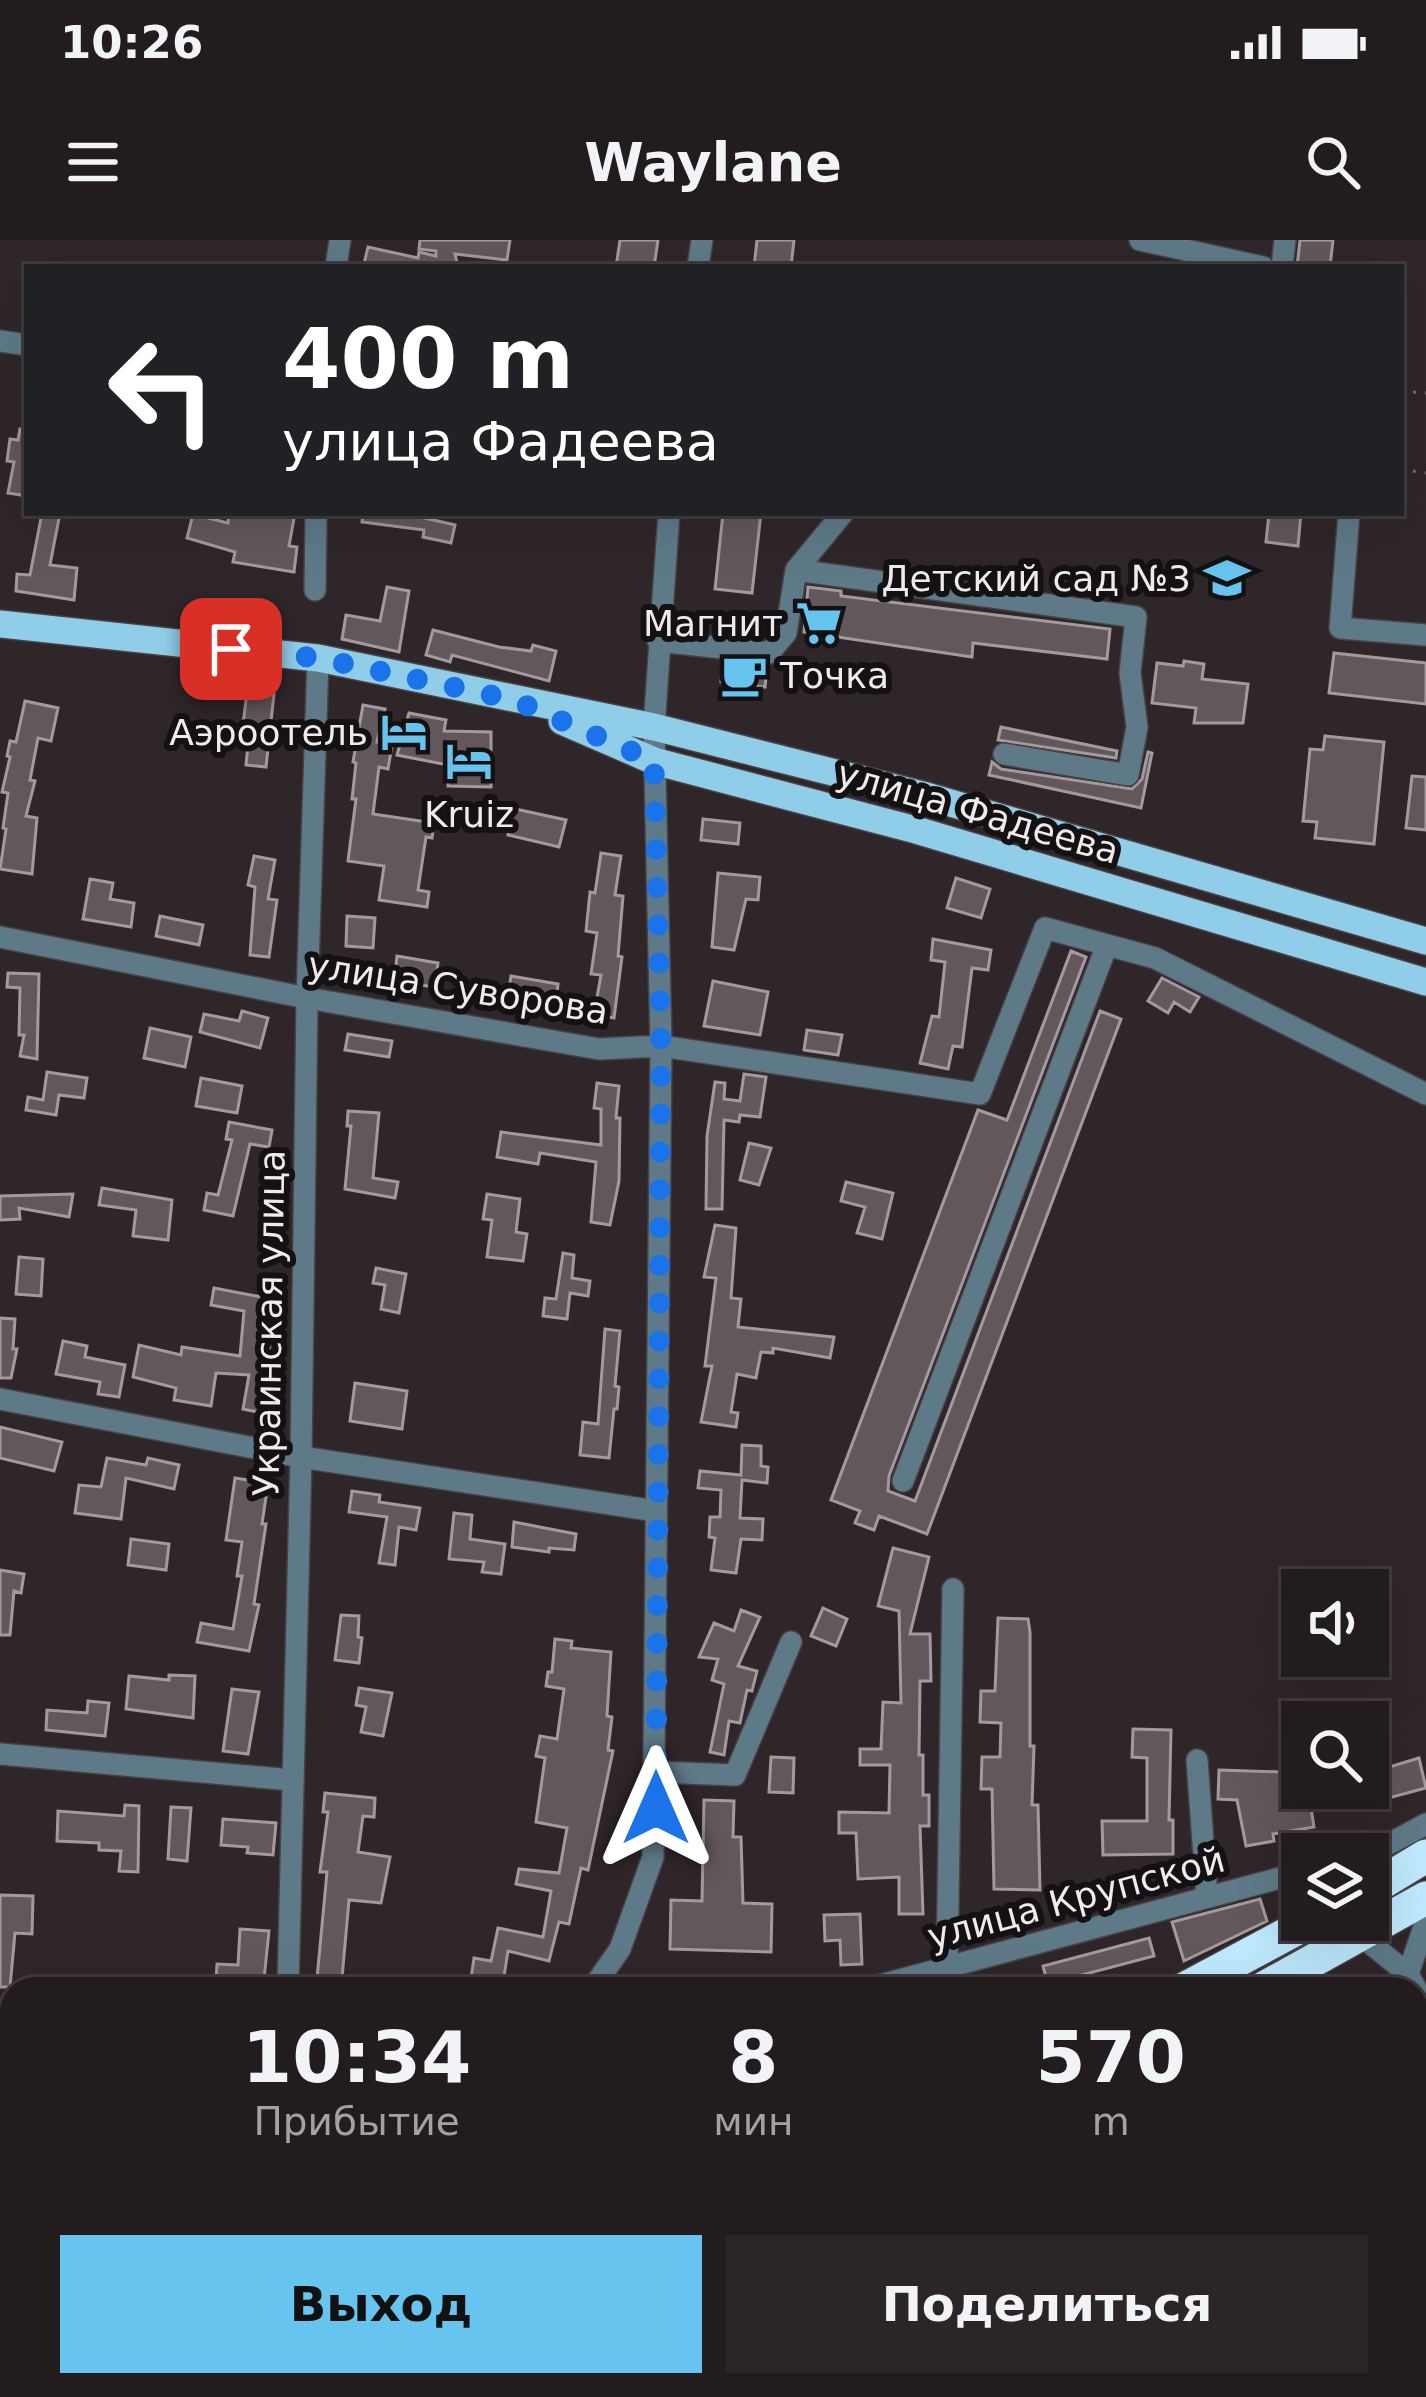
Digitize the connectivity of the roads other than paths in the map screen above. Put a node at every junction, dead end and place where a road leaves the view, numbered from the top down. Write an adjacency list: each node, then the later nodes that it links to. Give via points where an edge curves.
1 (1140, 240): 2 (street)
2 (1250, 264)
3 (316, 516): 8 (street)
4 (669, 516): 11 (street)
5 (841, 516): 7 (street)
6 (1349, 516): 10 (street, via 1340,628)
7 (796, 570): 11 (street, via 786,633 769,653); 15 (street, via 1136,617 1130,673 1137,728 1128,775)
8 (315, 590)
9 (0, 624): 12 (main road, улица Фадеева)
10 (1426, 634)
11 (658, 641): 14 (street)
12 (318, 658): 13 (main road, улица Фадеева); 23 (street, Украинская улица)
13 (514, 700): 14 (main road, улица Фадеева); 16 (main road, улица Фадеева)
14 (654, 727): 16 (street); 17 (main road, улица Фадеева)
15 (1004, 754)
16 (654, 761): 18 (main road, улица Фадеева); 24 (street)
17 (923, 795): 18 (main road, via 932,814); 20 (main road, улица Фадеева)
18 (916, 830): 22 (main road, улица Фадеева)
19 (0, 938): 23 (street, улица Суворова)
20 (1426, 941)
21 (1107, 945): 24 (street, улица Суворова, via 1046,928 980,1094); 25 (street, via 1155,958); 28 (street)
22 (1426, 982)
23 (307, 998): 24 (street, улица Суворова, via 599,1048); 27 (street, Украинская улица)
24 (661, 1046): 29 (street)
25 (1426, 1094)
26 (0, 1399): 27 (street)
27 (302, 1457): 29 (street); 35 (street, Украинская улица)
28 (903, 1481)
29 (656, 1511): 34 (street)
30 (953, 1589): 48 (street)
31 (791, 1642): 34 (street, via 735,1774)
32 (0, 1754): 35 (street)
33 (1197, 1760): 41 (street)
34 (656, 1772): 51 (street, via 653,1857 620,1949)
35 (292, 1780): 50 (street, Украинская улица)
36 (1426, 1824): 37 (street)
37 (1389, 1844)
38 (1426, 1856): 40 (highway)
39 (1281, 1878): 41 (street, улица Крупской)
40 (1389, 1878)
41 (1207, 1897): 48 (street, улица Крупской)
42 (1426, 1898): 49 (highway)
43 (1426, 1916): 44 (street); 56 (street)
44 (1389, 1930)
45 (1281, 1937): 53 (highway)
46 (1361, 1941): 49 (street)
47 (1367, 1941): 55 (street)
48 (946, 1966): 52 (street, улица Крупской)
49 (1305, 1968): 54 (highway)
50 (288, 1977)
51 (600, 1977)
52 (908, 1977)
53 (1206, 1977)
54 (1287, 1977)
55 (1407, 1977)
56 (1412, 1977)

